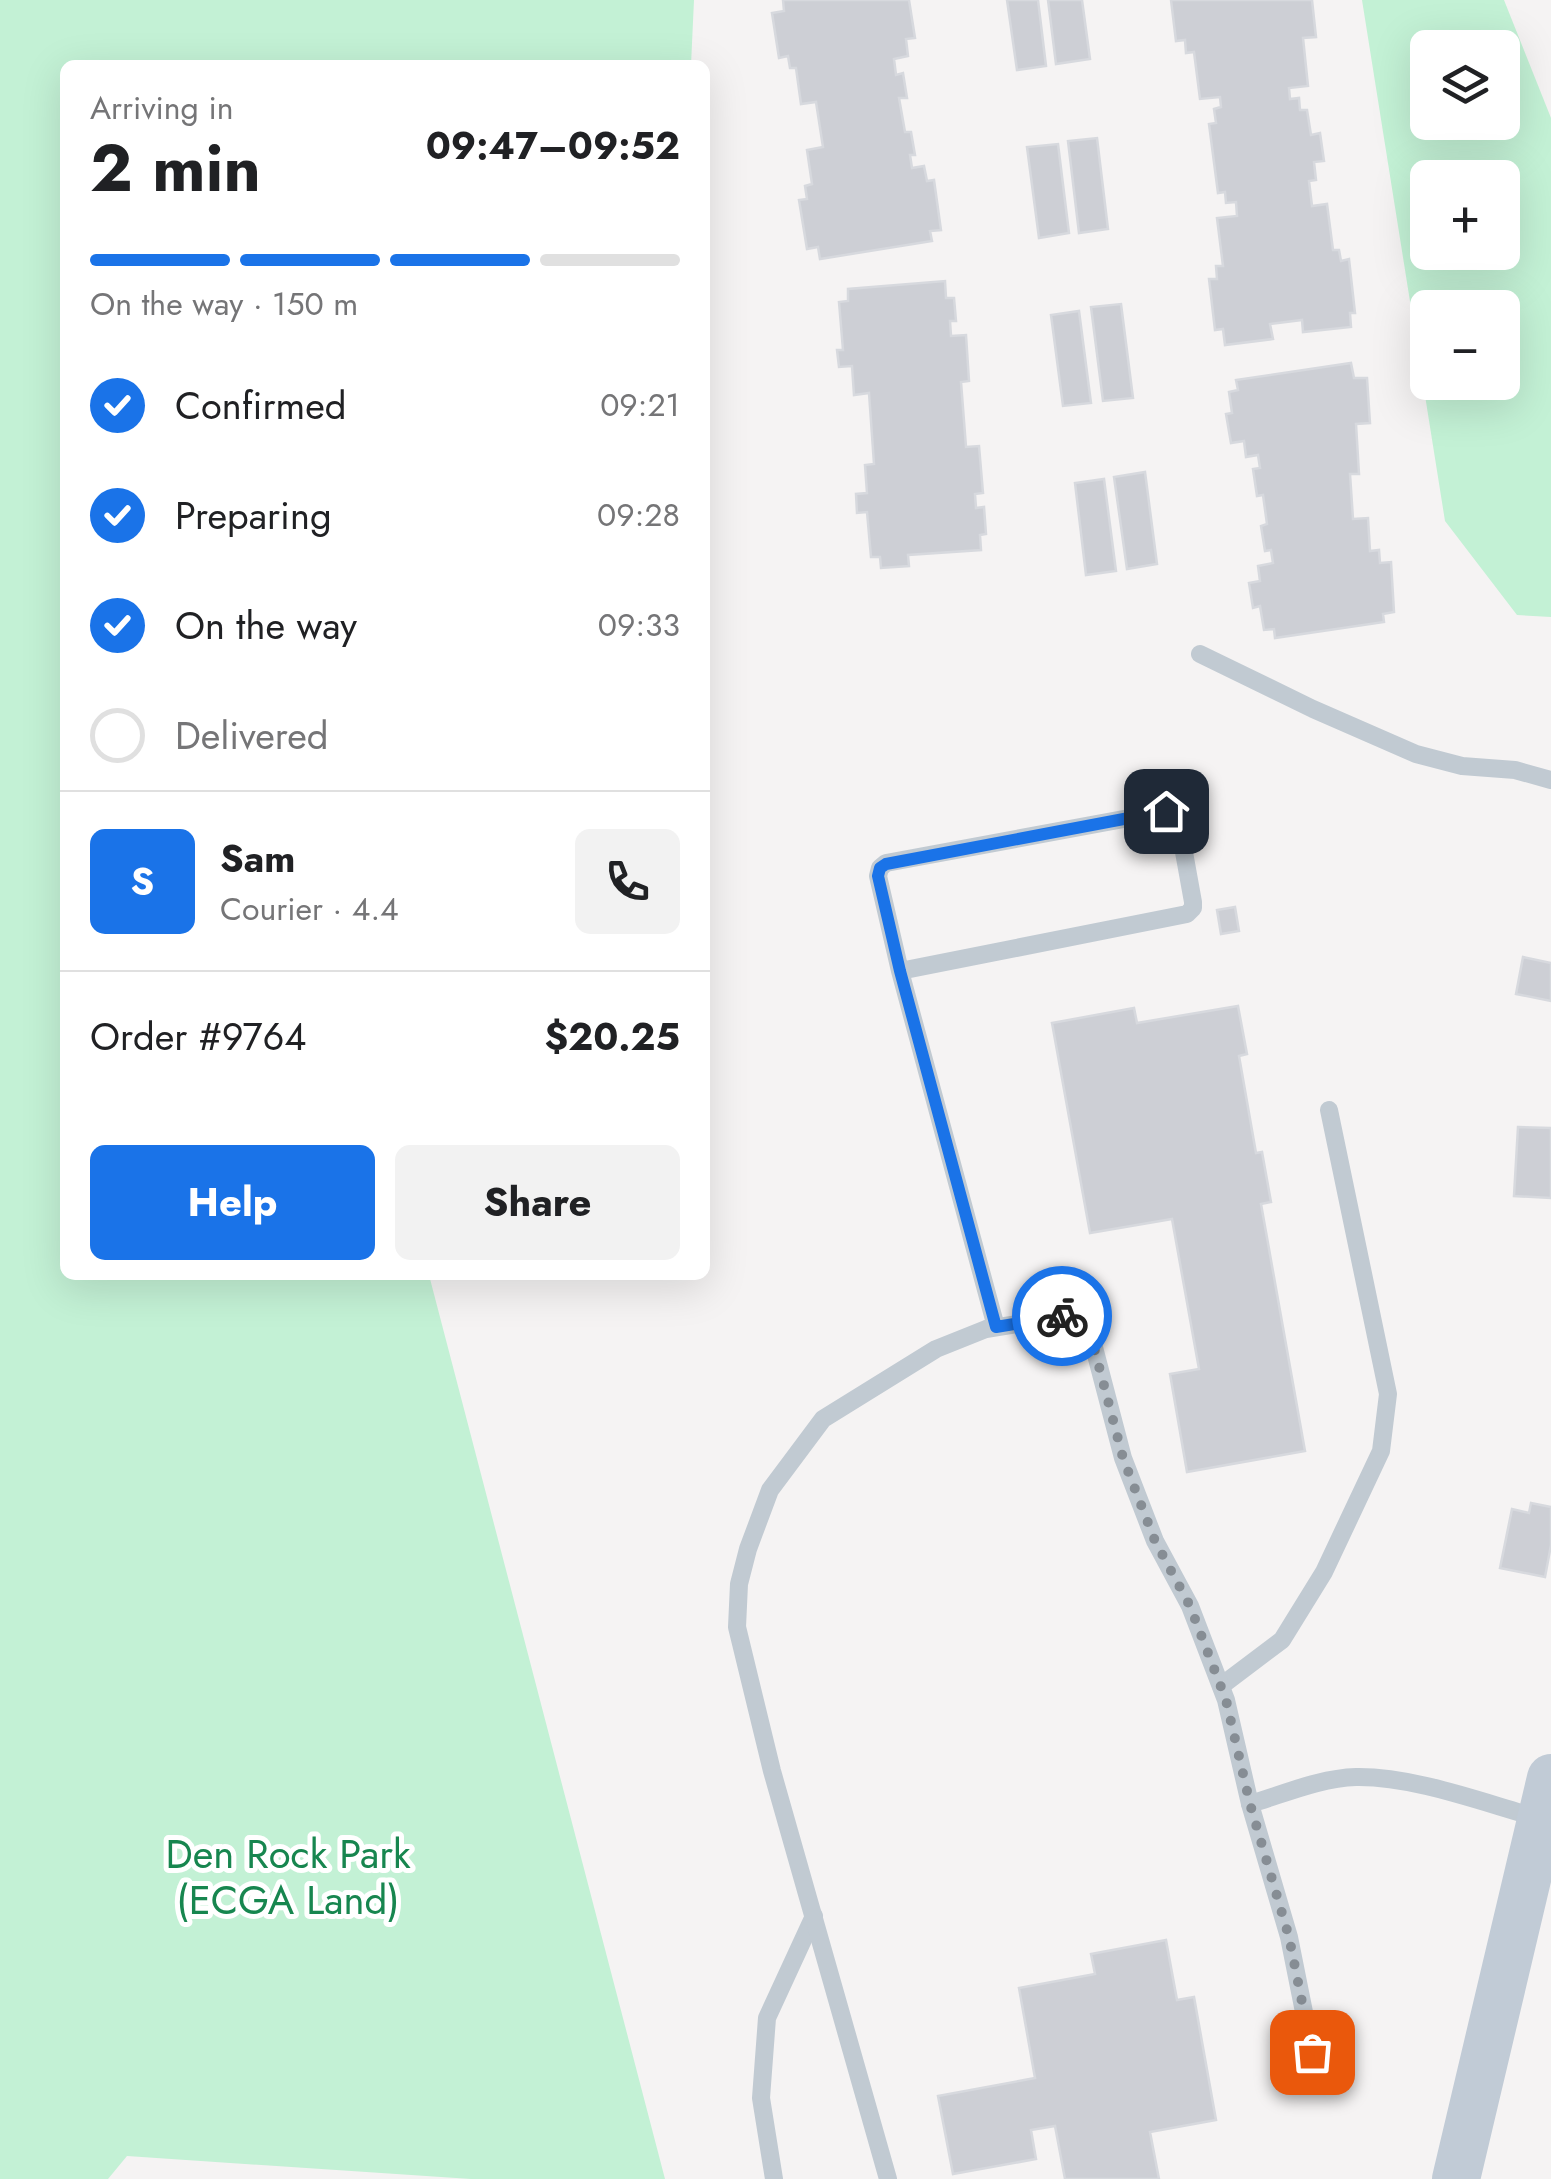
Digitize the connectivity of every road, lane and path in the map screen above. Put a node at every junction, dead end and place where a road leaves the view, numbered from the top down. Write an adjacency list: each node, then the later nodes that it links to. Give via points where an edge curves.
1 (1200, 654): 2 (lane, via 1416,754)
2 (1551, 780)
3 (900, 971): 3 (lane, via 878,876 886,864 1166,811 1178,818 1194,902 1187,914); 5 (lane)
4 (1328, 1110): 6 (lane, via 1388,1394 1381,1451 1324,1572 1282,1640)
5 (996, 1327): 6 (lane, via 1074,1314 1090,1332 1123,1458); 9 (lane, via 936,1349 823,1420 770,1490 748,1548 737,1627)
6 (1221, 1686): 8 (lane)
7 (1545, 1798): 8 (lane, via 1355,1777); 13 (main road)
8 (1250, 1804): 10 (lane, via 1289,1937)
9 (814, 1916): 11 (lane, via 767,2018 761,2098); 12 (lane)
10 (1312, 2052)
11 (774, 2179)
12 (888, 2179)
13 (1456, 2179)

